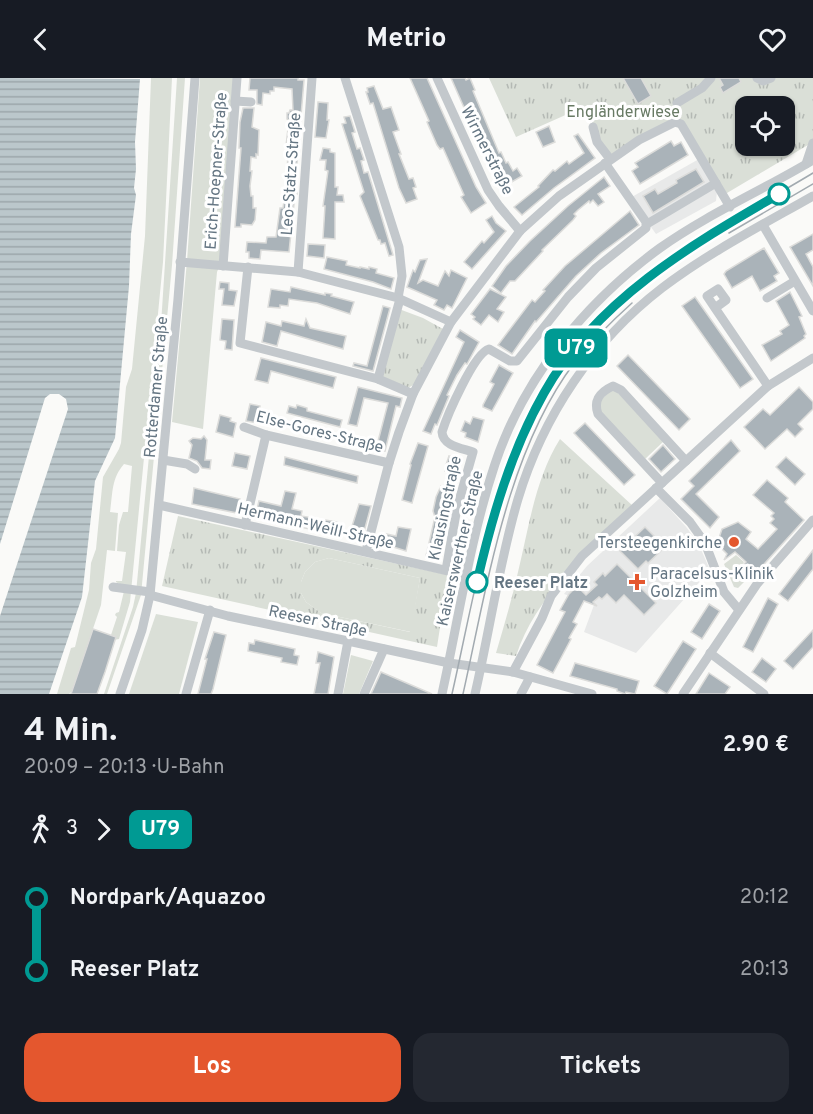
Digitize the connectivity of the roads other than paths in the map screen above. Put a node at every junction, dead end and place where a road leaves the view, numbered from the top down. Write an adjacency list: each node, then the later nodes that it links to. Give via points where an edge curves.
1 (195, 78): 22 (street, Rotterdamer Straße)
2 (237, 78): 9 (street, Erich-Hoepner-Straße)
3 (312, 78): 25 (street, Leo-Statz-Straße)
4 (345, 78): 27 (street, via 399,247)
5 (437, 78): 21 (street, Wirmerstraße, via 488,189)
6 (710, 78): 11 (street, via 702,88)
7 (757, 78): 8 (street)
8 (771, 78)
9 (235, 101): 10 (street); 23 (street, Erich-Hoepner-Straße)
10 (252, 102)
11 (677, 103)
12 (593, 127): 14 (street)
13 (813, 143): 15 (street)
14 (607, 161): 16 (street, via 669,124 679,122); 19 (street); 21 (street)
15 (810, 162): 18 (street, Kaiserswerther Straße)
16 (716, 183): 18 (street); 19 (street)
17 (813, 196): 20 (street)
18 (730, 207): 48 (street, Kaiserswerther Straße, via 681,234 627,274 584,315 557,349 535,380 502,444)
19 (647, 224): 47 (street, Klausingstraße, via 567,297 517,361 489,349 479,356 442,432 447,443 473,452 457,508)
20 (763, 225): 26 (street); 57 (street, via 688,269 652,296 619,326 563,397 538,444 519,498)
21 (520, 231): 31 (street)
22 (180, 262): 23 (street); 38 (street, Rotterdamer Straße)
23 (223, 266): 24 (street)
24 (249, 267): 25 (street); 33 (street, via 240,343)
25 (298, 272): 27 (street)
26 (795, 281): 28 (street); 30 (street)
27 (399, 298): 31 (street); 33 (street)
28 (767, 298)
29 (715, 308): 34 (street)
30 (813, 311)
31 (451, 322): 35 (street)
32 (813, 358): 34 (street)
33 (378, 379): 35 (street)
34 (768, 386): 39 (street)
35 (413, 394): 40 (street)
36 (244, 428): 37 (street, Else-Gores-Straße)
37 (266, 435): 40 (street, Else-Gores-Straße); 45 (street)
38 (163, 460): 41 (street, via 187,464); 43 (street, Rotterdamer Straße)
39 (686, 461): 42 (street); 42 (street, via 621,390 614,386 605,390 596,399 598,414)
40 (388, 463): 46 (street)
41 (195, 470)
42 (659, 485): 52 (street, via 705,543 724,592); 58 (street, via 582,556 551,596)
43 (159, 505): 45 (street, Hermann-Weill-Straße); 50 (street, Rotterdamer Straße)
44 (813, 520): 52 (street, via 758,582)
45 (245, 525): 46 (street, Hermann-Weill-Straße)
46 (366, 551): 47 (street, Hermann-Weill-Straße)
47 (446, 570): 48 (street, Hermann-Weill-Straße)
48 (466, 575): 56 (street, Kaiserswerther Straße)
49 (113, 587): 50 (street, Reeser Straße)
50 (150, 594): 51 (street, Reeser Straße); 61 (street, Rotterdamer Straße)
51 (210, 610): 53 (street, Reeser Straße); 62 (street)
52 (739, 610): 55 (street)
53 (348, 642): 54 (street, Reeser Straße); 63 (street)
54 (384, 649): 56 (street, Reeser Straße); 64 (street)
55 (710, 653): 69 (street); 70 (street)
56 (449, 663): 57 (street, Reeser Straße); 65 (street, Kaiserswerther Straße)
57 (481, 667): 58 (street, Reeser Straße); 66 (street)
58 (513, 672): 59 (street, Reeser Straße)
59 (530, 677): 60 (street, Reeser Straße); 67 (street)
60 (576, 692): 68 (street, Reeser Straße)
61 (120, 694)
62 (186, 694)
63 (338, 694)
64 (364, 694)
65 (442, 694)
66 (476, 694)
67 (521, 694)
68 (592, 694)
69 (683, 694)
70 (764, 694)

